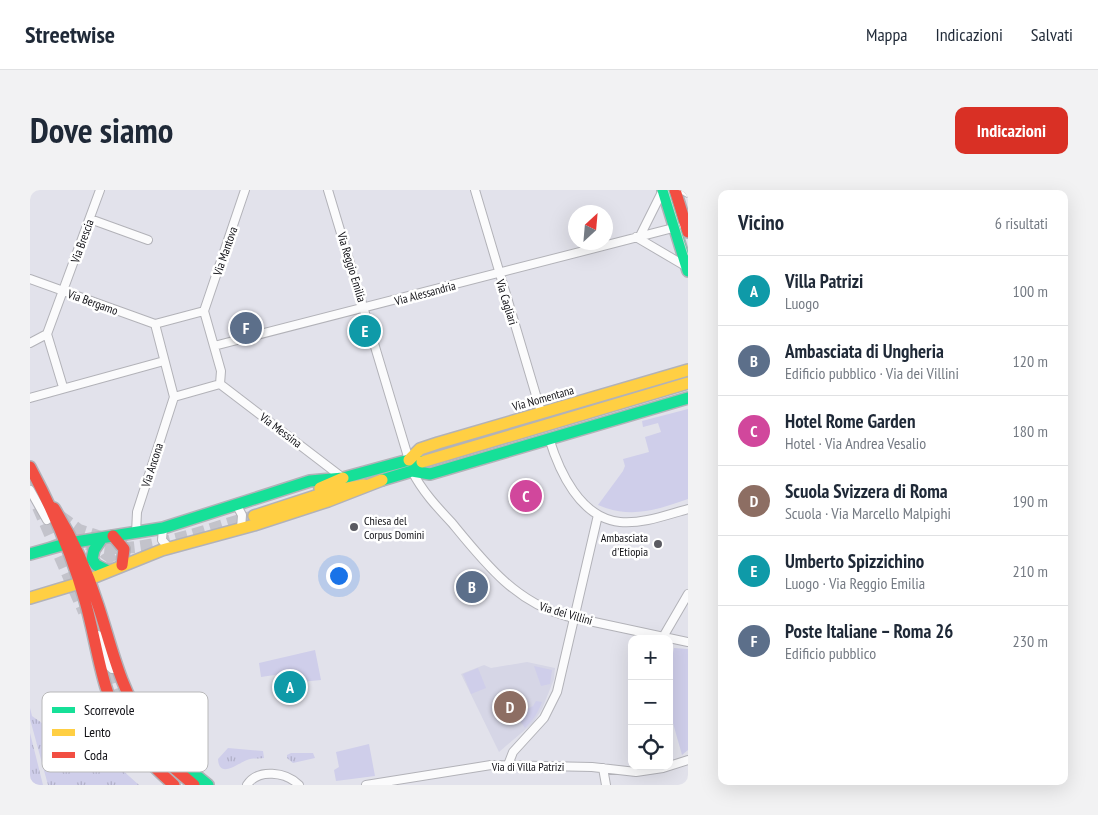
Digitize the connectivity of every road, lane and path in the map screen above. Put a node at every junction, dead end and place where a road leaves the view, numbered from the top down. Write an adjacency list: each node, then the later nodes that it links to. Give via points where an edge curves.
1 (100, 190): 9 (street, Via Brescia)
2 (246, 190): 18 (street, Via Mantova)
3 (328, 190): 17 (street, Via Reggio Emilia)
4 (475, 190): 14 (street, Via Cagliari)
5 (663, 190): 10 (main road); 11 (street)
6 (675, 190): 10 (main road)
7 (682, 190): 8 (street)
8 (688, 193)
9 (90, 219): 12 (street); 16 (street, Via Brescia)
10 (684, 227): 11 (street, Via Alessandria); 13 (main road)
11 (637, 236): 13 (street); 14 (street, Via Alessandria)
12 (148, 240)
13 (687, 269)
14 (498, 274): 17 (street, Via Alessandria); 31 (street, Via Cagliari)
15 (30, 279): 16 (street, Via Bergamo)
16 (64, 291): 19 (street, Via Bergamo); 20 (street, Via Brescia)
17 (365, 309): 22 (street, Via Alessandria); 33 (street, Via Reggio Emilia)
18 (204, 312): 19 (street); 22 (street)
19 (155, 324): 23 (street)
20 (47, 334): 21 (street); 27 (street)
21 (30, 343)
22 (214, 346): 26 (street, via 222,374)
23 (164, 361): 27 (street); 28 (street)
24 (688, 370): 31 (main road, Via Nomentana)
25 (688, 383): 34 (main road, Via Nomentana)
26 (220, 384): 28 (street); 37 (street, Via Messina)
27 (63, 387): 29 (street)
28 (174, 397): 47 (street, Via Ancona, via 137,512)
29 (30, 398)
30 (688, 398): 32 (main road)
31 (541, 412): 33 (main road, Via Nomentana, via 424,448)
32 (549, 438): 36 (main road, via 430,474); 43 (street, via 565,480)
33 (409, 460): 34 (main road, Via Nomentana); 37 (main road, Via Nomentana)
34 (420, 462): 36 (main road)
35 (30, 467): 40 (main road)
36 (412, 471): 38 (main road); 59 (street, Via dei Villini, via 424,491 502,580 539,607)
37 (343, 478): 38 (main road, via 253,512); 41 (main road, Via Nomentana, via 310,481)
38 (364, 485): 46 (main road, via 328,501)
39 (30, 490): 44 (street)
40 (49, 500): 44 (main road); 49 (main road)
41 (236, 504): 45 (main road, Via Nomentana); 46 (street, via 242,515)
42 (688, 509): 43 (street, via 631,522)
43 (598, 515): 59 (street)
44 (47, 520): 50 (main road, via 53,537)
45 (157, 529): 47 (main road, Via Nomentana); 51 (street)
46 (241, 529): 51 (main road)
47 (136, 533): 48 (main road, Via Nomentana)
48 (107, 537): 49 (main road, Via Nomentana); 53 (main road, via 124,549); 54 (main road, via 94,550 92,559 98,567)
49 (69, 543): 50 (main road, Via Nomentana); 55 (main road)
50 (52, 548): 52 (main road, Via Nomentana)
51 (169, 548): 53 (main road)
52 (30, 554)
53 (122, 565): 54 (main road)
54 (108, 571): 55 (main road)
55 (84, 582): 57 (main road); 58 (main road); 64 (main road, via 94,595)
56 (688, 594): 61 (street)
57 (30, 598)
58 (88, 612): 64 (street, via 109,666); 65 (main road)
59 (573, 617): 60 (street, Via dei Villini); 68 (street, via 561,677 551,705 536,729 513,752)
60 (654, 635)
61 (664, 635)
62 (673, 639): 63 (street, Via dei Villini)
63 (688, 642)
64 (120, 669): 66 (main road)
65 (108, 692)
66 (128, 692)
67 (688, 760): 69 (street, Via di Villa Patrizi, via 651,771)
68 (508, 765): 69 (street, Via di Villa Patrizi); 79 (street, Via di Villa Patrizi)
69 (603, 768): 73 (street)
70 (165, 772): 74 (main road)
71 (179, 772): 75 (main road)
72 (192, 772): 76 (main road)
73 (605, 784)
74 (174, 785)
75 (194, 785)
76 (208, 785)
77 (247, 785): 78 (street, via 255,777 270,774 288,776)
78 (299, 785)
79 (366, 785)

